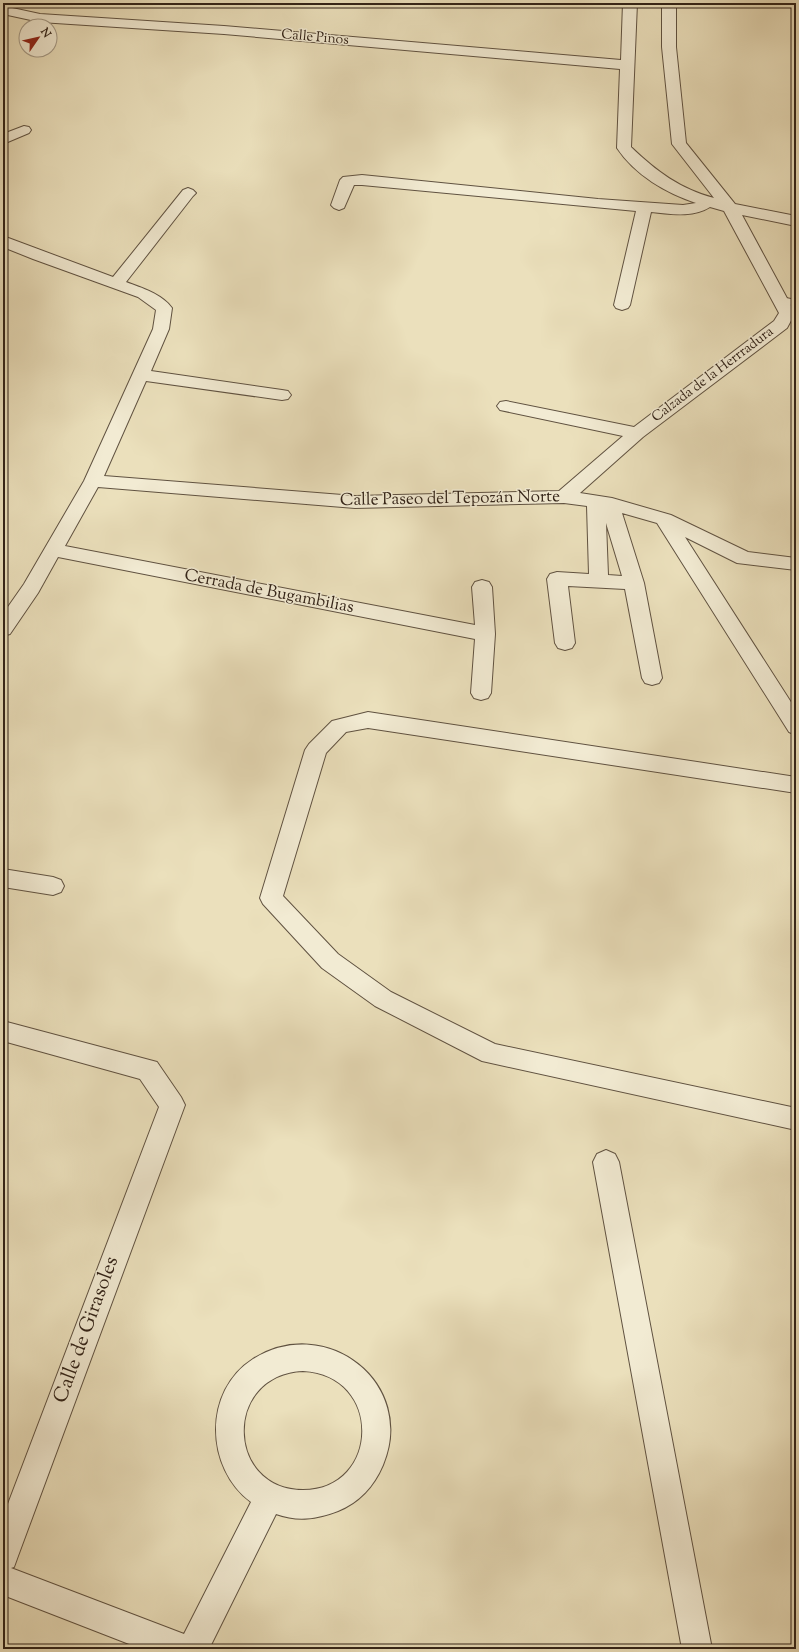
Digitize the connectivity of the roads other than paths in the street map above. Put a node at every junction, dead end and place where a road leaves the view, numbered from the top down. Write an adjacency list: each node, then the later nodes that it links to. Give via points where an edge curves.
1 (630, 3): 4 (street)
2 (669, 3): 11 (street, Calzada de la Herrradura, via 669,47 679,144)
3 (3, 10): 4 (street, Calle Pinos, via 40,18 224,30)
4 (627, 65): 8 (street, via 624,148 662,182)
5 (24, 130): 6 (street)
6 (3, 140)
7 (188, 193): 14 (street)
8 (709, 201): 10 (street, via 698,208 683,210); 11 (street)
9 (338, 205): 10 (street, via 348,180 362,180)
10 (645, 207): 16 (street)
11 (730, 208): 12 (street); 15 (street, Calzada de la Herrradura)
12 (796, 221)
13 (3, 241): 14 (street)
14 (116, 284): 17 (street, via 144,294 164,308 161,329)
15 (788, 302): 20 (street, Calzada de la Herrradura, via 787,313 781,324)
16 (622, 305)
17 (140, 375): 18 (street); 21 (street)
18 (282, 395)
19 (506, 406): 20 (street)
20 (636, 432): 22 (street, Calzada de la Herrradura)
21 (92, 481): 22 (street, Calle Paseo del Tepozán Norte, via 355,502); 25 (street)
22 (564, 497): 23 (street, Calle Paseo del Tepozán Norte)
23 (604, 503): 24 (street, Calle Paseo del Tepozán Norte); 27 (street); 28 (street, via 613,515)
24 (664, 519): 26 (street, Calle Paseo del Tepozán Norte, via 744,558); 35 (street)
25 (53, 550): 30 (street); 31 (street, Cerrada de Bugambilias)
26 (796, 564)
27 (599, 581): 28 (street); 32 (street, via 557,579)
28 (634, 583): 33 (street)
29 (482, 587): 31 (street)
30 (3, 628)
31 (485, 634): 34 (street)
32 (565, 642)
33 (652, 678)
34 (481, 693)
35 (796, 727)
36 (796, 785): 40 (street, via 368,720 339,726 316,750 271,898 330,961 383,999 491,1054)
37 (3, 878): 38 (street)
38 (53, 886)
39 (3, 1031): 43 (street, Calle de Girasoles, via 148,1070 172,1105)
40 (796, 1119)
41 (606, 1162): 47 (street)
42 (269, 1498): 42 (street, via 291,1504 313,1504 333,1498 351,1486 365,1470 374,1450 377,1428 374,1409 367,1391 355,1376 339,1365 322,1358 302,1356 281,1360 262,1370 246,1385 235,1404 229,1426 231,1448 238,1468 252,1486); 46 (street)
43 (3, 1556)
44 (3, 1580): 45 (street)
45 (182, 1649)
46 (193, 1649)
47 (697, 1649)

